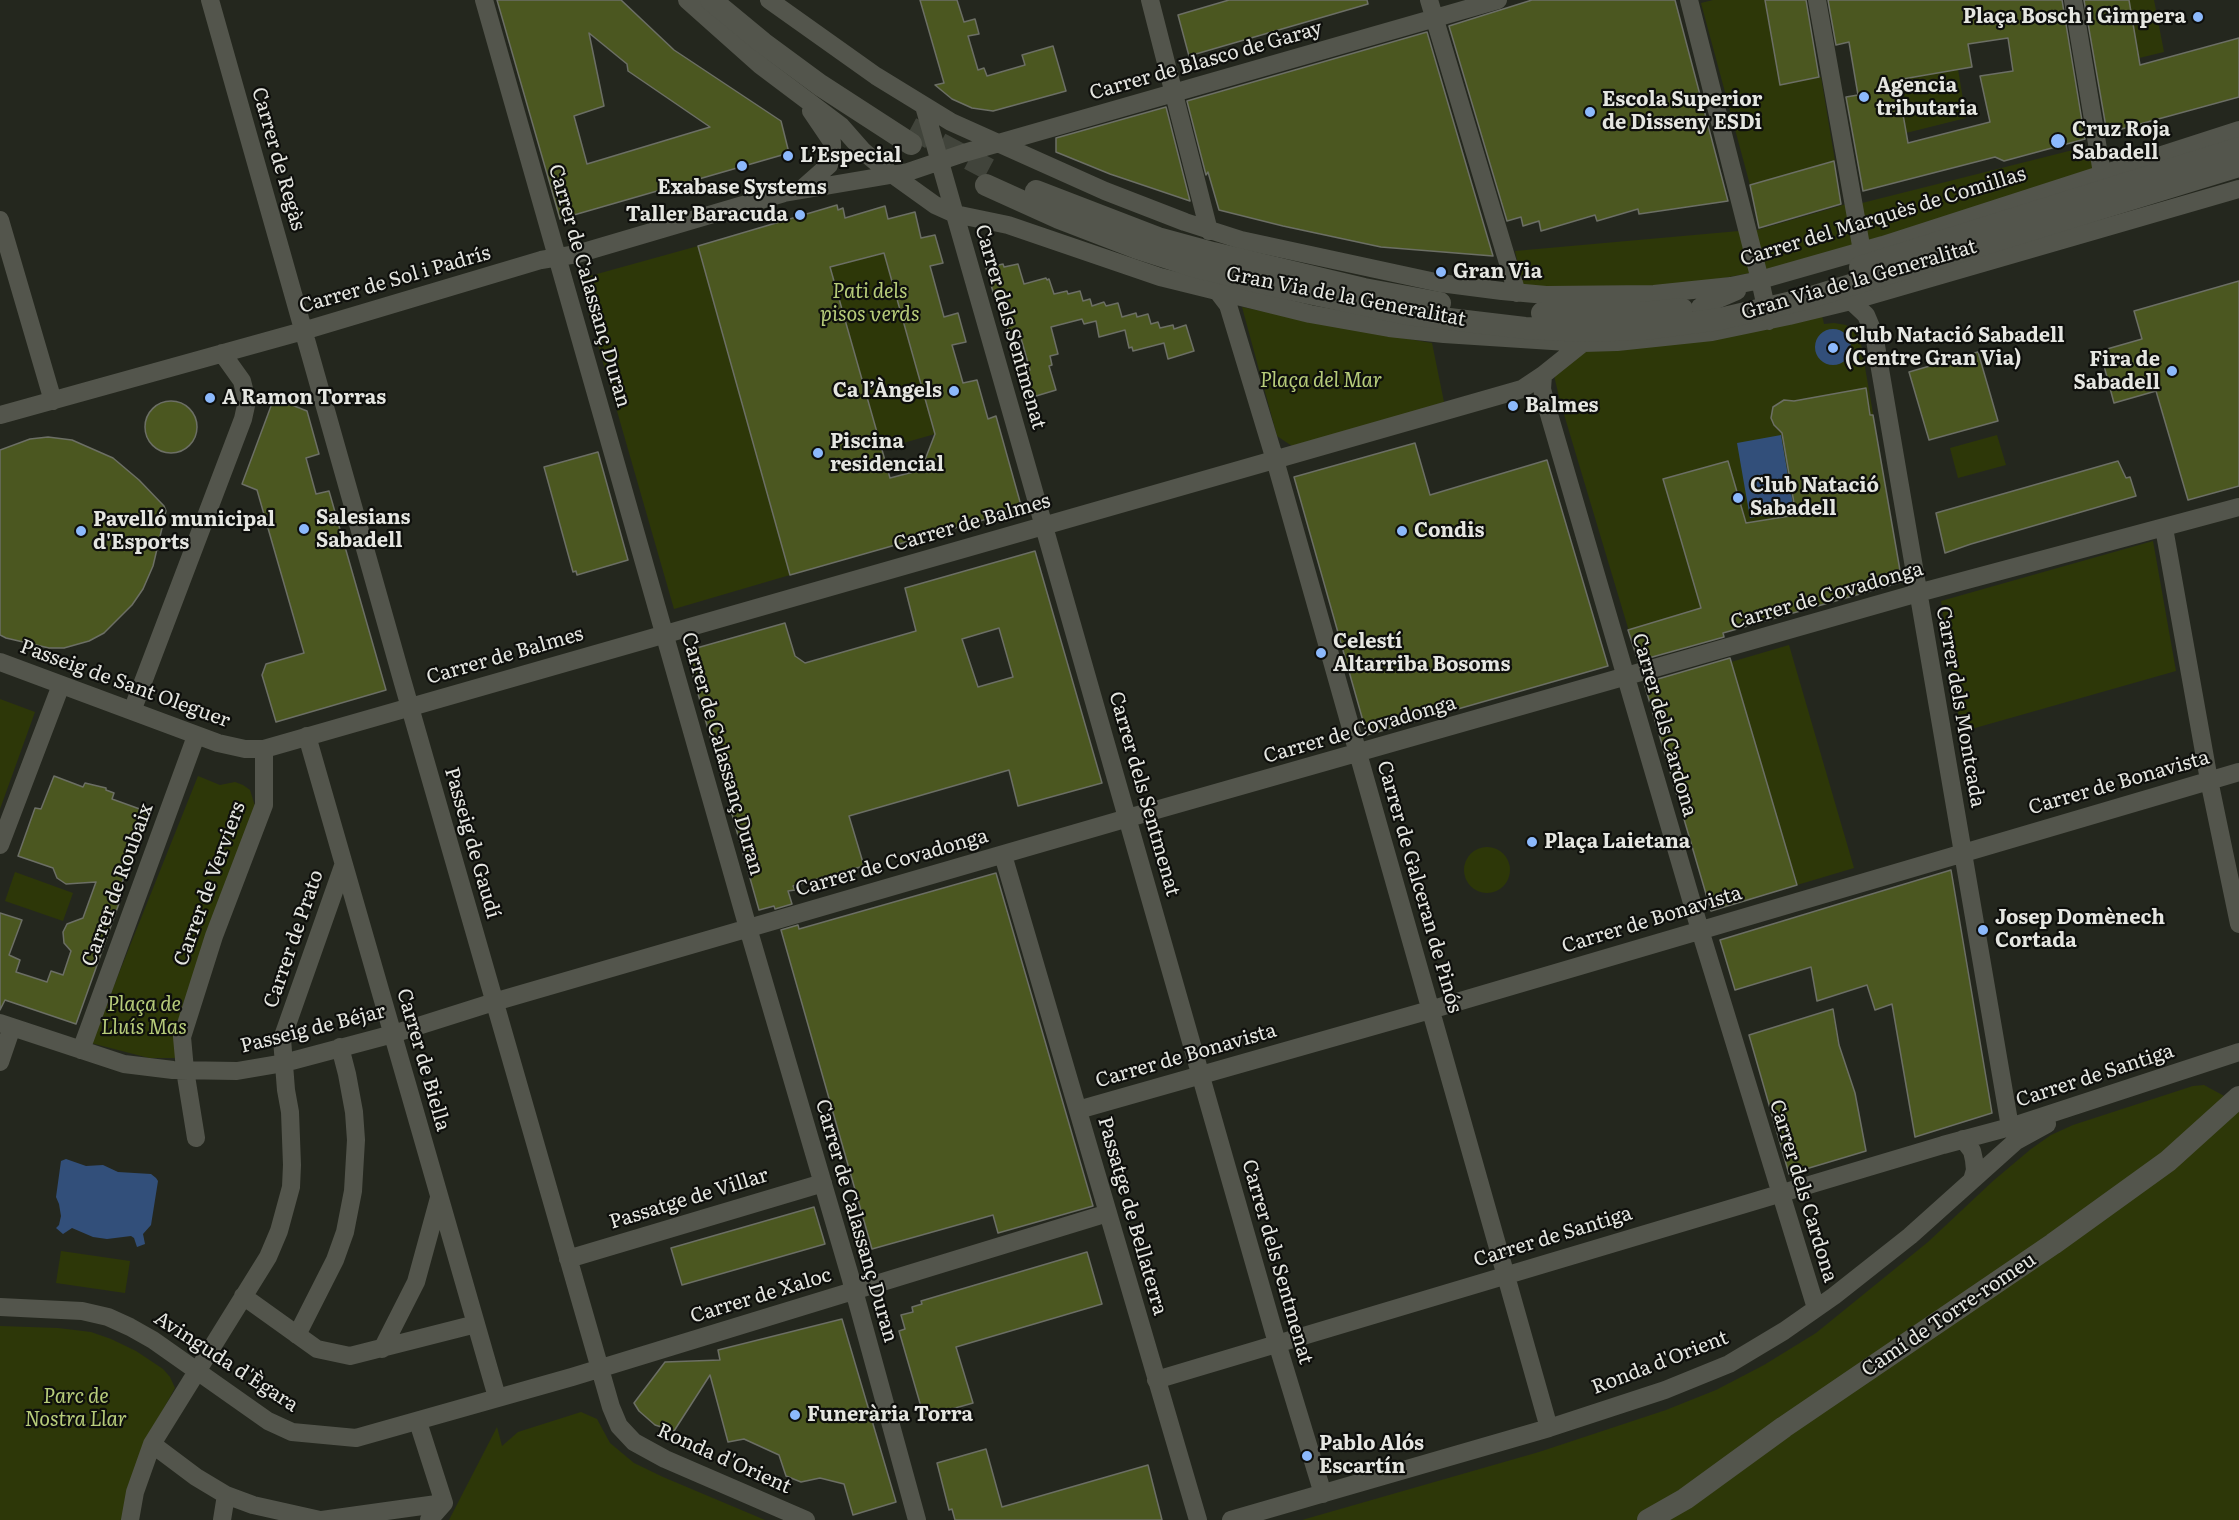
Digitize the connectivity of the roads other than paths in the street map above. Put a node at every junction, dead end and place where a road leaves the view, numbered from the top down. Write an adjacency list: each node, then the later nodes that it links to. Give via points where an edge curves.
1 (210, 0): 38 (street, Carrer de Regàs)
2 (484, 0): 30 (street, Carrer de Calassanç Duran)
3 (687, 0): 15 (street)
4 (711, 0): 5 (street, via 811,78 911,136)
5 (734, 0)
6 (1150, 0): 14 (street)
7 (1429, 0): 13 (street)
8 (1498, 0): 13 (street, Carrer de Blasco de Garay)
9 (1689, 0): 36 (street)
10 (1817, 0): 29 (street)
11 (2073, 0): 22 (street)
12 (773, 2): 16 (street, Carrer del Marquès de Comillas)
13 (1435, 18): 14 (street, Carrer de Blasco de Garay); 32 (street)
14 (1175, 93): 18 (street, Carrer de Blasco de Garay); 28 (street)
15 (796, 94): 23 (street, via 841,126); 24 (street, Carrer de Sol i Padrís, via 832,142 829,165)
16 (924, 106): 18 (street, Carrer del Marquès de Comillas); 20 (street, Carrer dels Sentmenat)
17 (2239, 130): 22 (street, Carrer del Marquès de Comillas)
18 (999, 143): 20 (street, Carrer de Blasco de Garay); 28 (street, Carrer del Marquès de Comillas, via 1105,191)
19 (2239, 148): 36 (street, Gran Via de la Generalitat, via 1810,283)
20 (933, 164): 23 (street, Carrer de Sol i Padrís); 26 (street, Carrer dels Sentmenat)
21 (2239, 166): 33 (street, Gran Via de la Generalitat)
22 (2102, 173): 29 (street, Carrer del Marquès de Comillas)
23 (891, 175): 24 (street, Carrer de Sol i Padrís); 26 (street)
24 (803, 188): 30 (street, Carrer de Sol i Padrís)
25 (2239, 189): 34 (street)
26 (955, 214): 31 (street, via 1008,225 1126,267); 46 (street, Carrer dels Sentmenat)
27 (0, 220): 42 (street)
28 (1209, 231): 32 (street, Carrer del Marquès de Comillas, via 1429,281)
29 (1862, 251): 36 (street, Carrer del Marquès de Comillas)
30 (558, 258): 38 (street, Carrer de Sol i Padrís); 49 (street, Carrer de Calassanç Duran)
31 (1218, 292): 39 (street, via 1389,328); 44 (street, Carrer de Galceran de Pinós, via 1228,305)
32 (1517, 293): 35 (street, Carrer del Marquès de Comillas)
33 (1849, 294): 34 (street); 36 (street, Gran Via de la Generalitat); 48 (street, Carrer dels Montcada, via 1866,315 1874,334)
34 (1874, 294)
35 (1552, 295): 36 (street, Carrer del Marquès de Comillas, via 1654,294 1731,286); 37 (street)
36 (1764, 301): 37 (street, Gran Via de la Generalitat); 37 (street, Gran Via de la Generalitat, via 1720,319 1645,329 1525,328 1407,314 1193,266 1103,235 990,179 1158,238 1364,290 1501,311 1582,314); 39 (street, via 1684,336)
37 (1694, 308)
38 (303, 331): 40 (street, Carrer de Sol i Padrís); 53 (street, Passeig de Gaudí)
39 (1583, 343): 41 (street)
40 (222, 353): 42 (street, Carrer de Sol i Padrís); 54 (street, via 242,381 247,401 243,419)
41 (1543, 375): 44 (street, Carrer de Balmes, via 1522,388); 51 (street, Carrer dels Cardona, via 1546,404)
42 (53, 402): 43 (street, Carrer de Sol i Padrís)
43 (0, 415)
44 (1275, 460): 46 (street, Carrer de Balmes); 58 (street, Carrer de Galceran de Pinós)
45 (2239, 507): 47 (street, Carrer de Covadonga)
46 (1043, 526): 49 (street, Carrer de Balmes); 61 (street, Carrer dels Sentmenat)
47 (2164, 528): 48 (street, Carrer de Covadonga); 60 (street)
48 (1918, 593): 51 (street, Carrer de Covadonga); 63 (street, Carrer dels Montcada)
49 (665, 635): 53 (street, Carrer de Balmes); 67 (street, Carrer de Calassanç Duran)
50 (0, 662): 52 (street, Passeig de Sant Oleguer)
51 (1627, 676): 58 (street, Carrer de Covadonga); 68 (street, Carrer dels Cardona)
52 (61, 685): 54 (street, Passeig de Sant Oleguer); 62 (street)
53 (409, 706): 56 (street, Passeig de Sant Oleguer); 69 (street, Passeig de Gaudí)
54 (132, 711): 55 (street, Passeig de Sant Oleguer)
55 (196, 736): 57 (street, Passeig de Sant Oleguer, via 245,749); 74 (street, Carrer de Roubaix)
56 (307, 736): 57 (street, Passeig de Sant Oleguer); 65 (street, Carrer de Biella)
57 (264, 749): 78 (street, Carrer de Verviers, via 264,805 214,936 182,1036)
58 (1358, 754): 61 (street, Carrer de Covadonga); 70 (street, Carrer de Galceran de Pinós)
59 (2239, 772): 60 (street, Carrer de Bonavista)
60 (2209, 780): 63 (street, Carrer de Bonavista); 66 (street)
61 (1128, 818): 64 (street, Carrer de Covadonga); 79 (street, Carrer dels Sentmenat)
62 (0, 845)
63 (1962, 852): 68 (street, Carrer de Bonavista); 83 (street, Carrer dels Montcada)
64 (1004, 855): 67 (street, Carrer de Covadonga); 82 (street, Passatge de Bellaterra)
65 (343, 866): 72 (street, Carrer de Biella); 77 (street, Carrer de Prato, via 282,1039)
66 (2239, 924)
67 (748, 928): 69 (street, Carrer de Covadonga); 87 (street, Carrer de Calassanç Duran)
68 (1700, 930): 70 (street, Carrer de Bonavista); 88 (street, Carrer dels Cardona)
69 (494, 1002): 72 (street, Passeig de Béjar); 91 (street, Passeig de Gaudí)
70 (1430, 1010): 79 (street, Carrer de Bonavista); 92 (street, Carrer de Galceran de Pinós)
71 (6, 1025): 74 (street, Passeig de Béjar); 76 (street)
72 (393, 1034): 73 (street, Passeig de Béjar); 89 (street, Carrer de Biella)
73 (340, 1047): 77 (street, Passeig de Béjar); 98 (street, via 354,1121 353,1191 335,1260)
74 (81, 1050): 78 (street, Passeig de Béjar, via 124,1064)
75 (2239, 1052): 80 (street, Carrer de Santiga)
76 (0, 1062)
77 (284, 1063): 78 (street, Passeig de Béjar, via 237,1071); 94 (street, Carrer de Prato, via 292,1137 291,1187 268,1257)
78 (185, 1070): 84 (street, Carrer de Verviers)
79 (1200, 1074): 82 (street, Carrer de Bonavista); 99 (street, Carrer dels Sentmenat)
80 (2107, 1094): 83 (street, Carrer de Santiga); 86 (street, Ronda d'Orient, via 2016,1141)
81 (2239, 1098): 119 (street, Camí de Torre-romeu, via 2168,1161 2053,1244 1685,1499)
82 (1078, 1110): 90 (street, Passatge de Bellaterra)
83 (2010, 1127): 85 (street, Carrer de Santiga)
84 (196, 1138)
85 (1964, 1139): 86 (street, via 1974,1160); 88 (street, Carrer de Santiga)
86 (1972, 1180): 96 (street, Ronda d'Orient, via 1882,1259)
87 (823, 1183): 91 (street, Passatge de Villar); 93 (street, Carrer de Calassanç Duran)
88 (1780, 1193): 92 (street, Carrer de Santiga); 96 (street, Carrer dels Cardona)
89 (439, 1197): 97 (street, Carrer de Biella); 100 (street, via 416,1282)
90 (1108, 1214): 93 (street, Carrer de Xaloc); 103 (street, Passatge de Bellaterra)
91 (568, 1259): 101 (street, Passeig de Gaudí)
92 (1506, 1274): 99 (street, Carrer de Santiga); 106 (street, Carrer de Galceran de Pinós)
93 (854, 1291): 101 (street, Carrer de Xaloc); 116 (street, Carrer de Calassanç Duran)
94 (243, 1296): 98 (street); 102 (street, Carrer de Prato)
95 (0, 1307): 102 (street, Avinguda d'Ègara, via 82,1311 108,1317)
96 (1816, 1308): 106 (street, Ronda d'Orient, via 1729,1364 1665,1390)
97 (476, 1324): 100 (street); 104 (street, Carrer de Biella)
98 (297, 1335): 100 (street, via 317,1349 350,1356)
99 (1276, 1343): 103 (street, Carrer de Santiga); 108 (street, Carrer dels Sentmenat)
100 (382, 1349)
101 (600, 1368): 104 (street, Avinguda d'Ègara); 115 (street, Ronda d'Orient, via 619,1426 634,1442 665,1460)
102 (197, 1370): 105 (street, Avinguda d'Ègara, via 268,1421 292,1432 356,1438); 107 (street, Carrer de Prato)
103 (1155, 1380): 117 (street, Passatge de Bellaterra)
104 (497, 1397): 105 (street, Avinguda d'Ègara)
105 (418, 1422): 110 (street)
106 (1549, 1428): 108 (street, Ronda d'Orient)
107 (152, 1444): 109 (street); 111 (street, Carrer de Prato)
108 (1323, 1494): 118 (street, Ronda d'Orient)
109 (226, 1495): 112 (street); 113 (street)
110 (444, 1503): 113 (street); 114 (street)
111 (130, 1520)
112 (222, 1520)
113 (321, 1520)
114 (429, 1520)
115 (806, 1520)
116 (917, 1520)
117 (1198, 1520)
118 (1231, 1520)
119 (1648, 1520)

